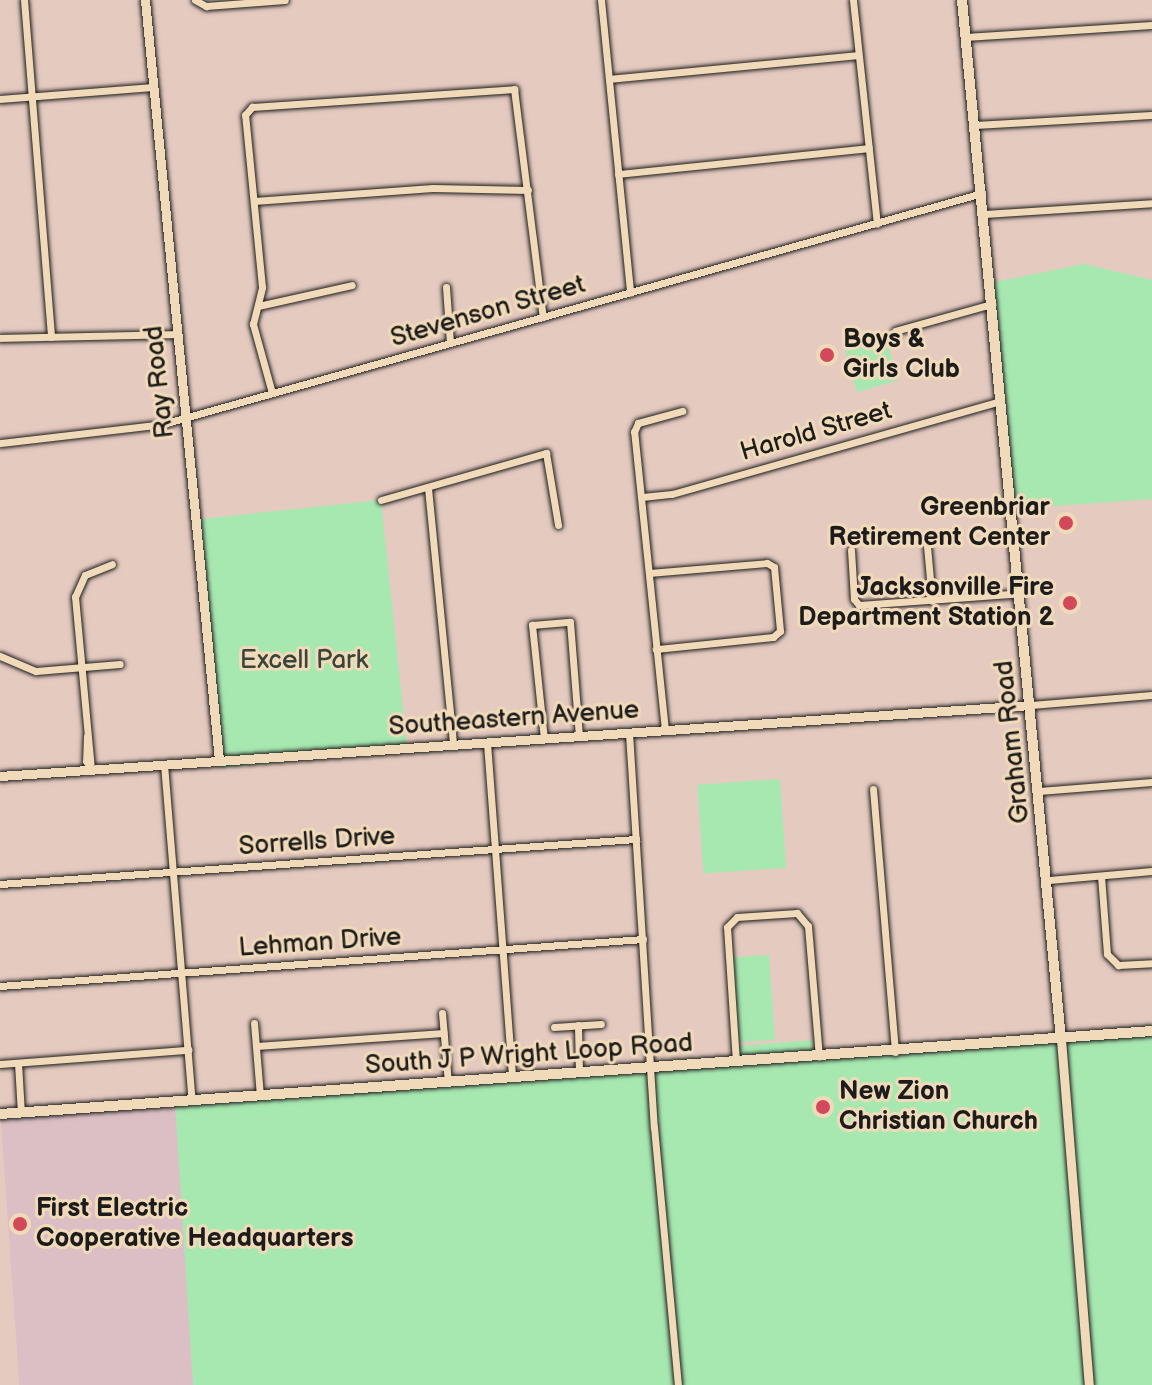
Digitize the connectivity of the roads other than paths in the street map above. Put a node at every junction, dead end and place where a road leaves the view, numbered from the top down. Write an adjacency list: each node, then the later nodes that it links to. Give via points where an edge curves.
1 (24, 0): 13 (street)
2 (145, 0): 12 (street, Ray Road)
3 (195, 0): 4 (street, via 209,5)
4 (285, 0)
5 (601, 0): 11 (street)
6 (853, 0): 10 (street)
7 (962, 0): 9 (main road, Graham Road)
8 (1152, 25): 9 (street)
9 (965, 37): 16 (main road, Graham Road)
10 (858, 55): 11 (street); 17 (street)
11 (609, 79): 18 (street)
12 (153, 87): 13 (street); 32 (street, Ray Road)
13 (31, 96): 14 (street); 33 (street)
14 (0, 99)
15 (1152, 115): 16 (street)
16 (974, 125): 20 (main road, Graham Road)
17 (869, 148): 18 (street); 24 (street)
18 (618, 174): 27 (street)
19 (528, 190): 21 (street, via 433,188); 21 (street, via 520,103 512,88 245,111); 30 (street)
20 (982, 193): 23 (main road, Graham Road); 24 (street, Stevenson Street)
21 (254, 201): 29 (street, via 262,287)
22 (1152, 203): 23 (street)
23 (984, 214): 28 (main road, Graham Road)
24 (877, 224): 27 (street, Stevenson Street)
25 (352, 285): 29 (street)
26 (446, 287): 35 (street)
27 (630, 293): 30 (street, Stevenson Street)
28 (992, 304): 31 (street); 37 (main road, Graham Road)
29 (258, 306): 36 (street, via 253,324)
30 (543, 317): 35 (street, Stevenson Street)
31 (895, 331)
32 (177, 334): 33 (street); 39 (street, Ray Road)
33 (51, 337): 34 (street)
34 (0, 338)
35 (450, 343): 36 (street, Stevenson Street)
36 (272, 393): 39 (street, Stevenson Street)
37 (1001, 401): 42 (street, Harold Street, via 672,494); 49 (main road, Graham Road)
38 (682, 411): 42 (street, via 645,421 634,432)
39 (186, 417): 40 (street, Stevenson Street); 63 (street, Ray Road)
40 (0, 443)
41 (428, 488): 43 (street); 44 (street, via 546,453 552,463); 62 (street)
42 (642, 497): 48 (street)
43 (381, 500)
44 (558, 525)
45 (927, 546): 50 (street)
46 (851, 550): 50 (street, via 854,599 868,606)
47 (112, 564): 54 (street, via 90,571 77,589)
48 (649, 573): 51 (street); 51 (street, via 770,563 780,631 773,637)
49 (1021, 593): 50 (street); 56 (main road, Graham Road)
50 (932, 601)
51 (656, 649): 57 (street)
52 (0, 656): 54 (street, via 36,671)
53 (120, 664): 54 (street)
54 (82, 668): 65 (street, via 86,761)
55 (1152, 695): 56 (street)
56 (1031, 705): 57 (street, Southeastern Avenue); 69 (main road, Graham Road)
57 (665, 730): 58 (street, Southeastern Avenue)
58 (629, 733): 59 (street, Southeastern Avenue); 70 (street)
59 (579, 736): 60 (street, Southeastern Avenue); 60 (street, via 570,622 532,625)
60 (544, 739): 61 (street, Southeastern Avenue)
61 (487, 743): 62 (street, Southeastern Avenue); 71 (street)
62 (453, 745): 63 (street, Southeastern Avenue)
63 (219, 760): 64 (street, Southeastern Avenue)
64 (164, 764): 65 (street, Southeastern Avenue); 73 (street)
65 (91, 769): 66 (street, Southeastern Avenue)
66 (0, 776)
67 (1152, 782): 69 (street)
68 (873, 789): 92 (street)
69 (1039, 791): 75 (main road, Graham Road)
70 (636, 839): 71 (street, Sorrells Drive); 77 (street)
71 (495, 849): 73 (street, Sorrells Drive); 78 (street)
72 (1152, 871): 74 (street)
73 (173, 872): 76 (street, Sorrells Drive); 80 (street)
74 (1101, 876): 75 (street); 79 (street, via 1107,954 1118,965)
75 (1049, 880): 89 (main road, Graham Road)
76 (0, 884)
77 (643, 939): 78 (street, Lehman Drive); 97 (street)
78 (503, 949): 80 (street, Lehman Drive); 99 (street)
79 (1152, 963)
80 (181, 973): 81 (street, Lehman Drive); 91 (street)
81 (0, 986)
82 (442, 1013): 88 (street)
83 (254, 1023): 90 (street)
84 (601, 1024): 85 (street)
85 (578, 1025): 86 (street); 98 (street)
86 (554, 1027)
87 (1152, 1031): 89 (main road, South J P Wright Loop Road)
88 (444, 1033): 90 (street); 100 (street)
89 (1061, 1039): 92 (main road, South J P Wright Loop Road); 106 (street, Graham Road)
90 (256, 1046): 101 (street)
91 (188, 1050): 95 (street); 102 (street)
92 (895, 1052): 93 (main road, South J P Wright Loop Road)
93 (819, 1057): 94 (main road, South J P Wright Loop Road); 94 (street, via 808,926 797,913 737,917 727,927)
94 (736, 1062): 97 (main road, South J P Wright Loop Road)
95 (18, 1063): 96 (street); 103 (street)
96 (0, 1064)
97 (651, 1067): 98 (main road, South J P Wright Loop Road); 105 (street)
98 (579, 1073): 99 (main road, South J P Wright Loop Road)
99 (512, 1078): 100 (main road, South J P Wright Loop Road)
100 (448, 1083): 101 (main road, South J P Wright Loop Road)
101 (260, 1096): 102 (main road, South J P Wright Loop Road)
102 (192, 1101): 103 (main road, South J P Wright Loop Road)
103 (21, 1113): 104 (main road, South J P Wright Loop Road)
104 (0, 1114)
105 (678, 1385)
106 (1089, 1385)

